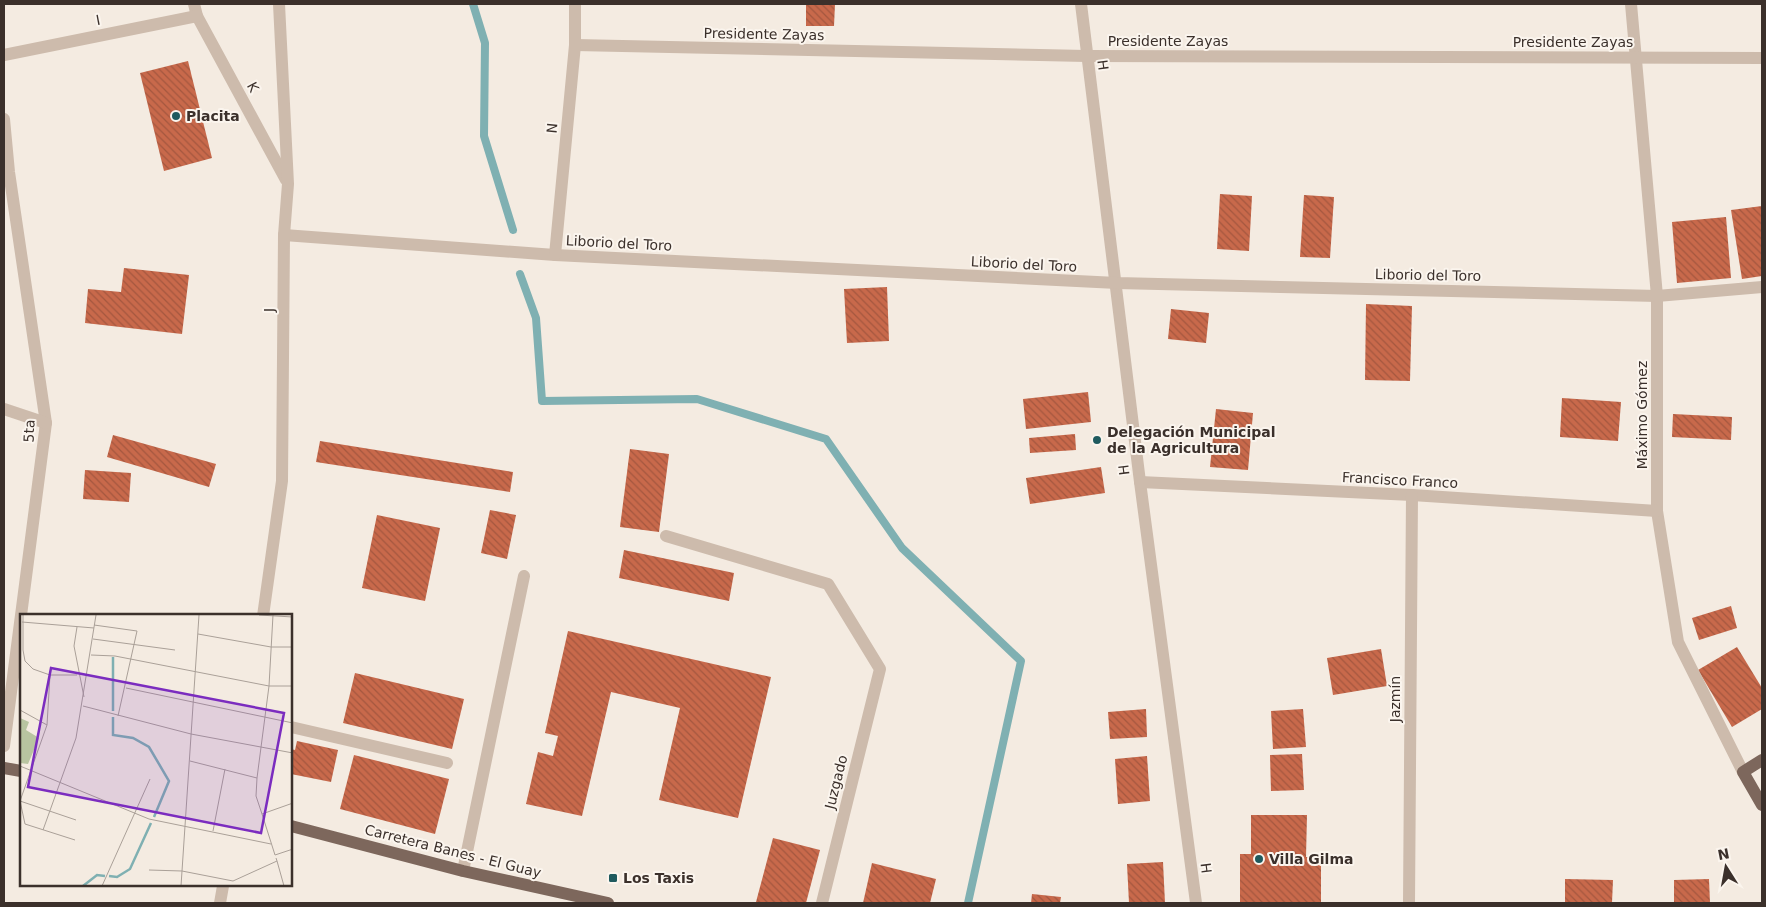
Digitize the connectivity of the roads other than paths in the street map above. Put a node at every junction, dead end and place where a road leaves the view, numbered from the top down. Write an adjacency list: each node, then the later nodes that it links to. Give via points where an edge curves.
1 (279, 4): 12 (street, J)
2 (575, 4): 6 (street, N)
3 (1080, 4): 8 (street, H)
4 (1630, 4): 9 (street, Máximo Gómez)
5 (195, 10): 7 (street, I); 12 (street, K)
6 (575, 45): 8 (street, Presidente Zayas); 14 (street, N)
7 (4, 55)
8 (1086, 56): 9 (street, Presidente Zayas); 15 (street, H)
9 (1635, 57): 10 (street, Presidente Zayas); 17 (street, Máximo Gómez)
10 (1762, 58)
11 (4, 119): 19 (street, 5ta)
12 (288, 184): 13 (street, J)
13 (284, 235): 14 (street, Liborio del Toro); 26 (street, J, via 282,481)
14 (555, 254): 15 (street, Liborio del Toro)
15 (1117, 283): 17 (street, Liborio del Toro); 20 (street, H)
16 (1762, 287): 17 (street, Liborio del Toro)
17 (1657, 296): 22 (street, Máximo Gómez)
18 (4, 409): 19 (street)
19 (46, 423): 25 (street, 5ta)
20 (1140, 482): 21 (street, Francisco Franco); 42 (street, H)
21 (1412, 495): 22 (street, Francisco Franco); 43 (street, Jazmín)
22 (1657, 511): 34 (street, Máximo Gómez, via 1678,642)
23 (666, 536): 41 (street, Juzgado, via 828,584 880,669)
24 (524, 576): 37 (street)
25 (21, 614)
26 (263, 614)
27 (20, 623): 29 (street, 5ta)
28 (292, 727): 31 (street)
29 (4, 746)
30 (1762, 760): 34 (main road)
31 (447, 763)
32 (4, 768): 33 (main road)
33 (20, 771)
34 (1744, 772): 35 (main road, Máximo Gómez)
35 (1762, 805)
36 (292, 826): 37 (main road, Carretera Banes - El Guay)
37 (463, 871): 40 (main road, Carretera Banes - El Guay)
38 (223, 887): 39 (street)
39 (220, 903)
40 (608, 903)
41 (822, 903)
42 (1196, 903)
43 (1409, 903)

